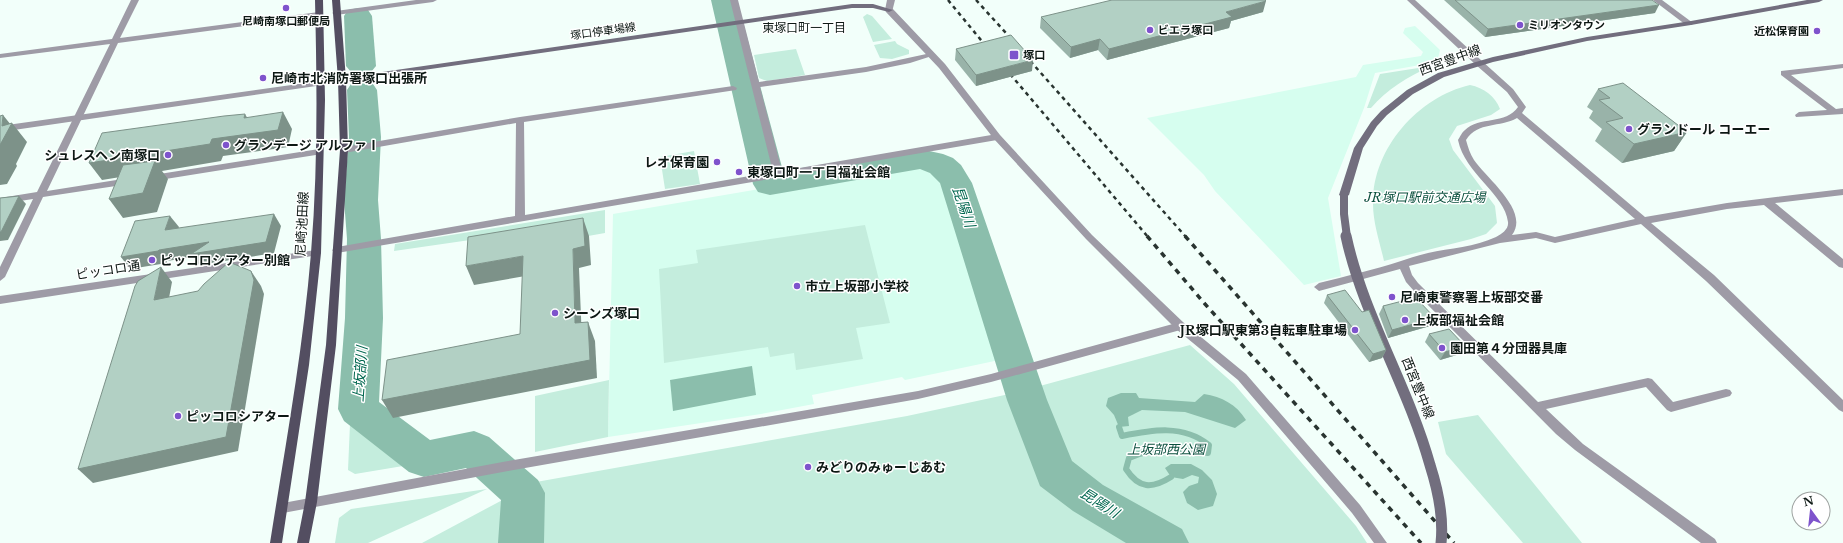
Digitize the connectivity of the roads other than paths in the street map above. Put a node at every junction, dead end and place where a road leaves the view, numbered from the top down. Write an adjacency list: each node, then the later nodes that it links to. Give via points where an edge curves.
1 (135, 0): 14 (street)
2 (319, 0): 11 (main road, 尼崎池田線)
3 (336, 0): 10 (main road)
4 (433, 0): 10 (street)
5 (734, 0): 12 (street)
6 (1411, 0): 17 (street)
7 (1658, 0): 13 (street)
8 (1818, 0): 13 (main road, 西宮豊中線)
9 (890, 5): 12 (main road, 塚口停車場線, via 852,6); 15 (street)
10 (336, 13): 19 (main road)
11 (319, 14): 14 (street); 20 (main road, 尼崎池田線)
12 (738, 23): 19 (main road, 塚口停車場線); 21 (street)
13 (1689, 23): 17 (main road, 西宮豊中線, via 1612,34)
14 (115, 41): 16 (street); 26 (street)
15 (931, 55): 21 (street, via 898,65); 29 (street)
16 (0, 56)
17 (1479, 63): 24 (street, via 1521,102 1522,107); 56 (main road, 西宮豊中線, bridge, via 1452,71 1419,86 1390,108 1365,133 1351,165 1344,195 1345,228 1354,266 1428,455 1441,510)
18 (1843, 66): 23 (street, via 1784,72)
19 (342, 80): 20 (main road, 塚口停車場線); 30 (main road)
20 (320, 84): 26 (street); 31 (main road, 尼崎池田線)
21 (756, 85): 32 (street)
22 (733, 88): 27 (street)
23 (1839, 112): 25 (street)
24 (1518, 114): 38 (street); 39 (street, via 1469,130 1462,140 1465,153 1508,208 1513,220 1508,234)
25 (1800, 115)
26 (77, 118): 28 (street); 34 (street)
27 (520, 120): 30 (street); 37 (street)
28 (0, 129)
29 (997, 137): 32 (street); 47 (street, via 1089,237)
30 (344, 150): 40 (main road)
31 (319, 152): 34 (street); 41 (main road, 尼崎池田線)
32 (776, 175): 37 (street)
33 (1843, 192): 36 (street)
34 (40, 195): 35 (street); 44 (street)
35 (0, 201)
36 (1766, 201): 38 (street); 43 (street)
37 (520, 220): 40 (street)
38 (1642, 221): 39 (street, via 1555,240 1536,235); 50 (street, via 1710,278)
39 (1497, 241): 42 (street)
40 (337, 250): 51 (main road, via 331,345)
41 (316, 253): 46 (street, ピッコロ通); 52 (main road, 尼崎池田線, via 304,365)
42 (1404, 264): 45 (street); 49 (street, via 1411,282)
43 (1843, 264)
44 (0, 276)
45 (1319, 287)
46 (0, 300)
47 (1180, 326): 51 (street, via 1008,374 918,395); 55 (street, via 1242,377 1356,509)
48 (1726, 393): 49 (street, via 1671,407 1648,382)
49 (1536, 407): 57 (street, via 1579,447)
50 (1843, 407)
51 (311, 502): 52 (street); 54 (main road)
52 (283, 508): 53 (main road, 尼崎池田線)
53 (276, 543)
54 (303, 543)
55 (1381, 543)
56 (1441, 543)
57 (1711, 543)

